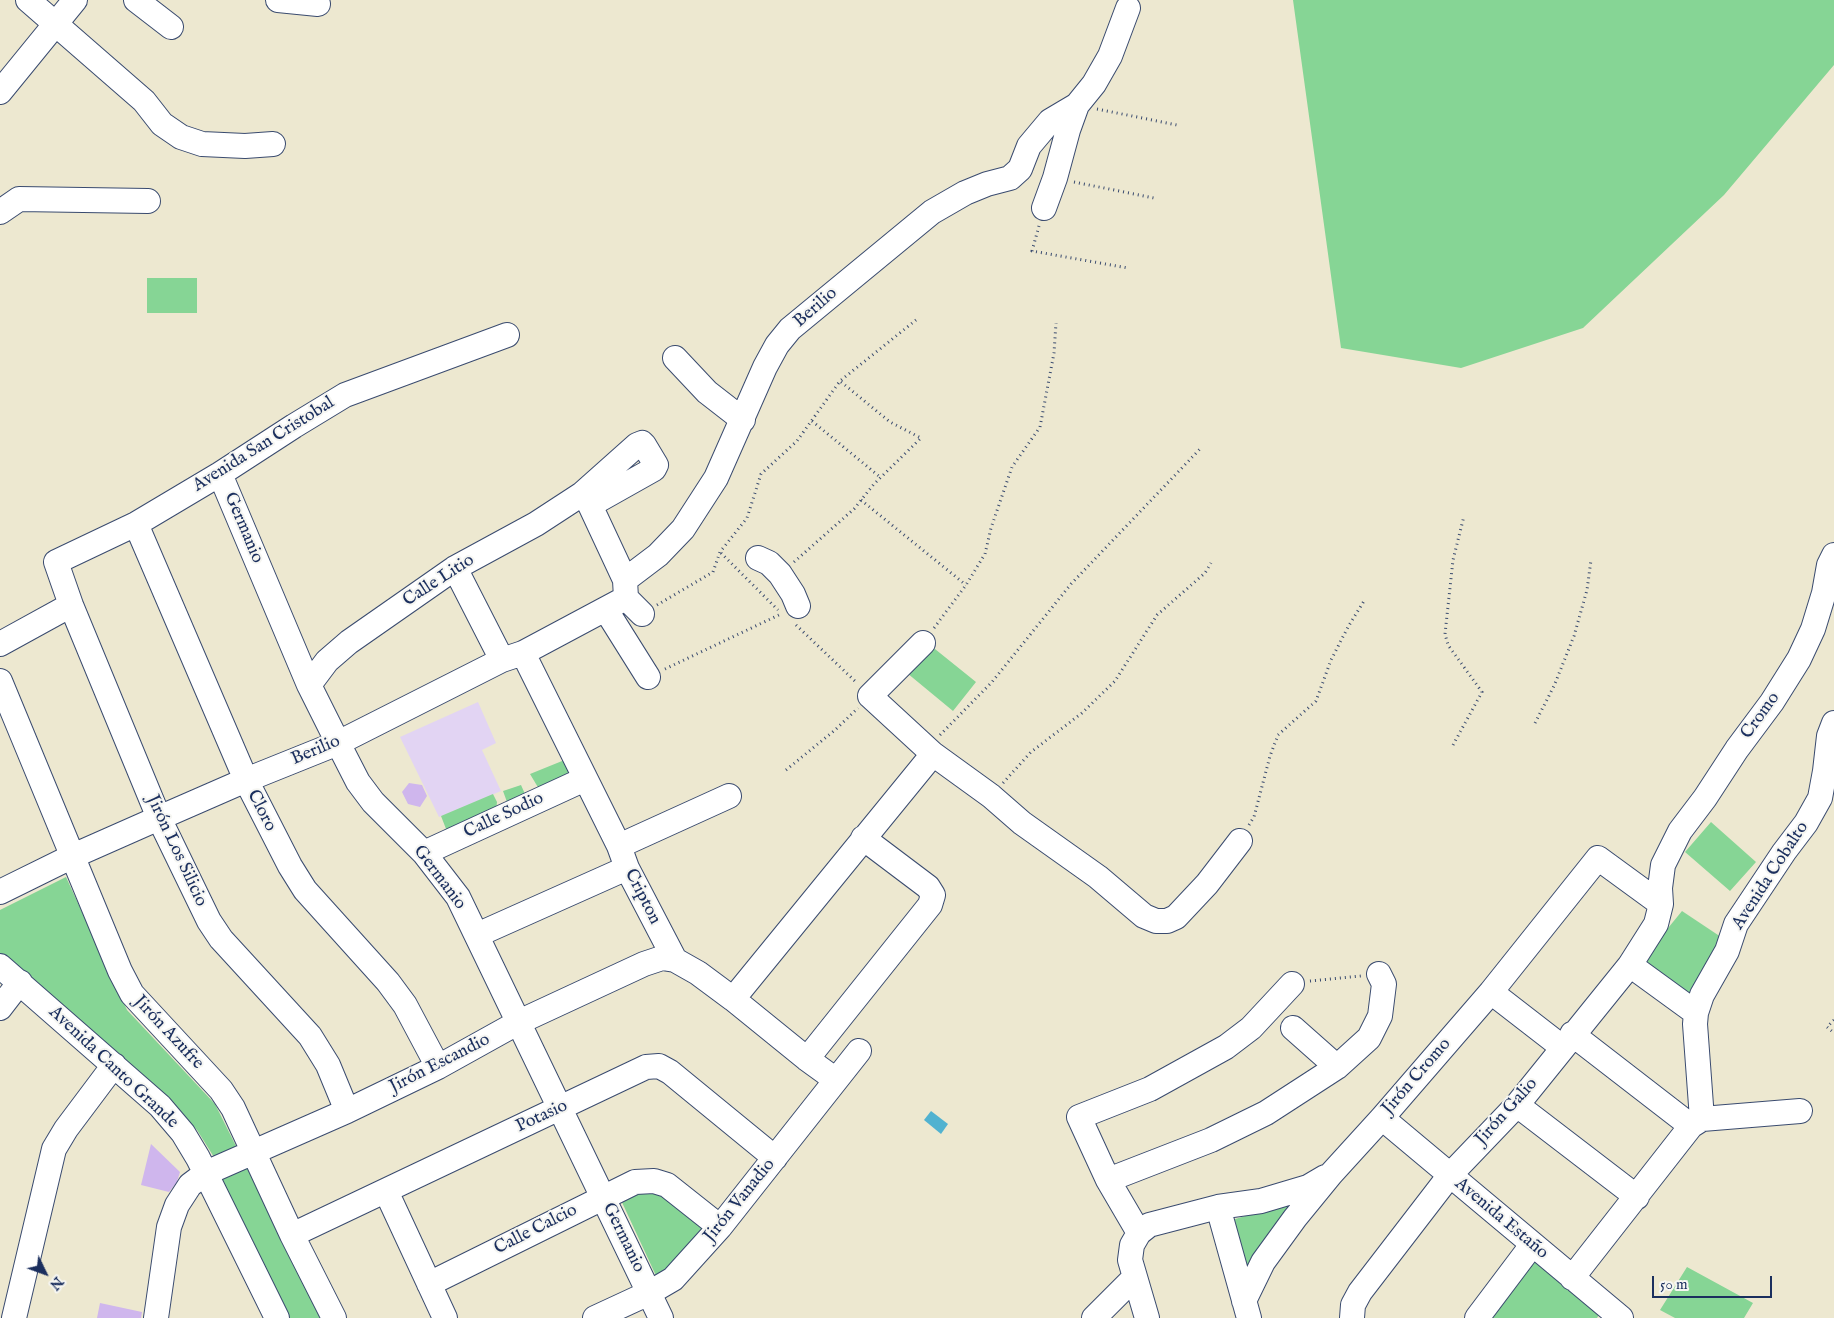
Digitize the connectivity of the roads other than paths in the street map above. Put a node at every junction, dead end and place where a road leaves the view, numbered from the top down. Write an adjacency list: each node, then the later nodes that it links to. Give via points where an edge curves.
1 (28, 0): 7 (street)
2 (75, 0): 7 (street)
3 (136, 0): 8 (street)
4 (278, 0): 5 (street)
5 (318, 4)
6 (1128, 8): 10 (street, via 1110,56)
7 (56, 23): 9 (street); 11 (street, via 144,102 162,124 181,137 202,144)
8 (171, 27)
9 (0, 92)
10 (1077, 105): 13 (street); 17 (street, Berilio, via 1050,121 1028,146 1020,169 1010,178 965,193 932,212 790,329 765,367)
11 (273, 144)
12 (148, 201): 14 (street, via 19,198)
13 (1044, 208)
14 (0, 212)
15 (507, 335): 18 (street, Avenida San Cristobal, via 345,395)
16 (674, 358): 17 (street, via 707,392)
17 (743, 420): 24 (street, Berilio, via 716,478 683,529 658,555)
18 (220, 474): 19 (street, Avenida San Cristobal); 33 (street, Germanio)
19 (136, 524): 21 (street, Avenida San Cristobal); 38 (street, Cloro)
20 (758, 558): 26 (street, via 780,574)
21 (56, 562): 25 (street, Jirón Los Silicio)
22 (1832, 562): 48 (street, Cromo, via 1813,629 1799,659 1680,831 1663,865)
23 (455, 568): 24 (street, Calle Litio, via 586,499); 30 (street, Cripton); 33 (street, Calle Litio, via 349,642 327,661)
24 (631, 597): 27 (street, Berilio)
25 (71, 605): 29 (street); 40 (street, Jirón Los Silicio)
26 (798, 606)
27 (606, 610): 30 (street, Berilio); 31 (street)
28 (923, 643): 36 (street, via 870,696)
29 (0, 644)
30 (512, 657): 35 (street, Berilio); 37 (street, Cripton)
31 (648, 677)
32 (0, 681): 45 (street, Jirón Azufre)
33 (309, 685): 35 (street, Germanio)
34 (1834, 723): 59 (street, Avenida Cobalto, via 1829,736 1820,798 1736,924 1727,951 1702,995)
35 (338, 743): 38 (street, Berilio); 44 (street, Germanio, via 358,782 373,802)
36 (930, 751): 41 (street); 42 (street, via 1098,877 1144,916 1156,921 1176,917)
37 (585, 779): 43 (street, Cripton); 44 (street, Calle Sodio)
38 (246, 780): 40 (street, Berilio); 67 (street, Cloro, via 305,890 394,990)
39 (729, 796): 43 (street)
40 (159, 818): 45 (street, Berilio); 71 (street, Jirón Los Silicio, via 209,921 221,939 310,1036 328,1065)
41 (863, 838): 57 (street); 64 (street, via 933,895 930,905)
42 (1240, 841)
43 (619, 846): 46 (street, Cripton)
44 (424, 853): 49 (street, Germanio, via 458,898)
45 (73, 856): 47 (street, Berilio); 75 (street, Jirón Azufre, via 132,994 221,1090)
46 (627, 868): 49 (street); 50 (street, Cripton)
47 (0, 892)
48 (1661, 904): 51 (street, Jirón Galio, via 1656,924); 56 (street, Jirón Cromo, via 1598,858)
49 (477, 935): 60 (street, Germanio)
50 (675, 960): 57 (street); 60 (street, Jirón Escandio, via 662,958 644,964)
51 (1630, 965): 59 (street); 62 (street, Jirón Galio)
52 (0, 966): 54 (street, Avenida Canto Grande)
53 (1379, 974): 66 (street, via 1384,984 1380,1016 1369,1038)
54 (20, 982): 58 (street); 65 (street, Avenida Canto Grande)
55 (1292, 984): 80 (street, via 1251,1028 1226,1046 1150,1089 1079,1117)
56 (1491, 992): 62 (street); 73 (street, Jirón Cromo)
57 (733, 999): 64 (street)
58 (0, 1008)
59 (1696, 1013): 74 (street, Avenida Cobalto)
60 (519, 1022): 67 (street, Jirón Escandio); 70 (street, Germanio)
61 (1293, 1028): 66 (street)
62 (1567, 1041): 69 (street, Jirón Galio); 74 (street)
63 (859, 1051): 68 (street, Jirón Vanadio)
64 (806, 1060): 68 (street)
65 (114, 1065): 77 (street, Avenida Canto Grande, via 160,1106 183,1133); 95 (street, via 54,1149)
66 (1337, 1066): 80 (street, via 1266,1113 1211,1140)
67 (438, 1067): 71 (street, Jirón Escandio)
68 (836, 1080): 76 (street, Jirón Vanadio)
69 (1517, 1105): 79 (street, Jirón Galio); 82 (street)
70 (560, 1108): 76 (street, Potasio, via 646,1067 659,1066); 81 (street, Potasio); 83 (street, Germanio)
71 (347, 1111): 75 (street, Jirón Escandio)
72 (1800, 1111): 74 (street)
73 (1382, 1118): 78 (street, Jirón Cromo); 79 (street, Avenida Estaño)
74 (1697, 1123): 82 (street)
75 (254, 1152): 77 (street, Jirón Escandio); 87 (street, Jirón Azufre)
76 (775, 1158): 85 (street, Jirón Vanadio)
77 (206, 1173): 96 (street, Jirón Escandio, via 190,1185 177,1205 169,1227); 97 (street, Avenida Canto Grande)
78 (1331, 1174): 84 (street, via 1299,1190 1260,1201); 93 (street, Jirón Cromo, via 1268,1255 1254,1279)
79 (1450, 1175): 88 (street, Avenida Estaño); 104 (street, Jirón Galio, via 1360,1292 1353,1305)
80 (1108, 1180): 86 (street)
81 (386, 1191): 87 (street, Potasio); 91 (street)
82 (1637, 1196): 90 (street)
83 (603, 1197): 85 (street, Calle Calcio, via 635,1182 654,1181 667,1185); 91 (street, Calle Calcio); 92 (street, Germanio)
84 (1218, 1207): 86 (street, via 1149,1225); 93 (street)
85 (720, 1227): 92 (street, Jirón Vanadio, via 673,1280)
86 (1139, 1233): 89 (street, via 1132,1245 1130,1260)
87 (292, 1235): 98 (street, Jirón Azufre)
88 (1532, 1246): 90 (street, Avenida Estaño); 105 (street)
89 (1134, 1278): 102 (street); 103 (street)
90 (1572, 1278): 94 (street, Avenida Estaño)
91 (429, 1284): 99 (street)
92 (649, 1293): 100 (street, Jirón Vanadio); 101 (street, Germanio)
93 (1247, 1310)
94 (1612, 1316)
95 (14, 1318)
96 (156, 1318)
97 (276, 1318)
98 (334, 1318)
99 (445, 1318)
100 (594, 1318)
101 (660, 1318)
102 (1094, 1318)
103 (1147, 1318)
104 (1352, 1318)
105 (1477, 1318)

